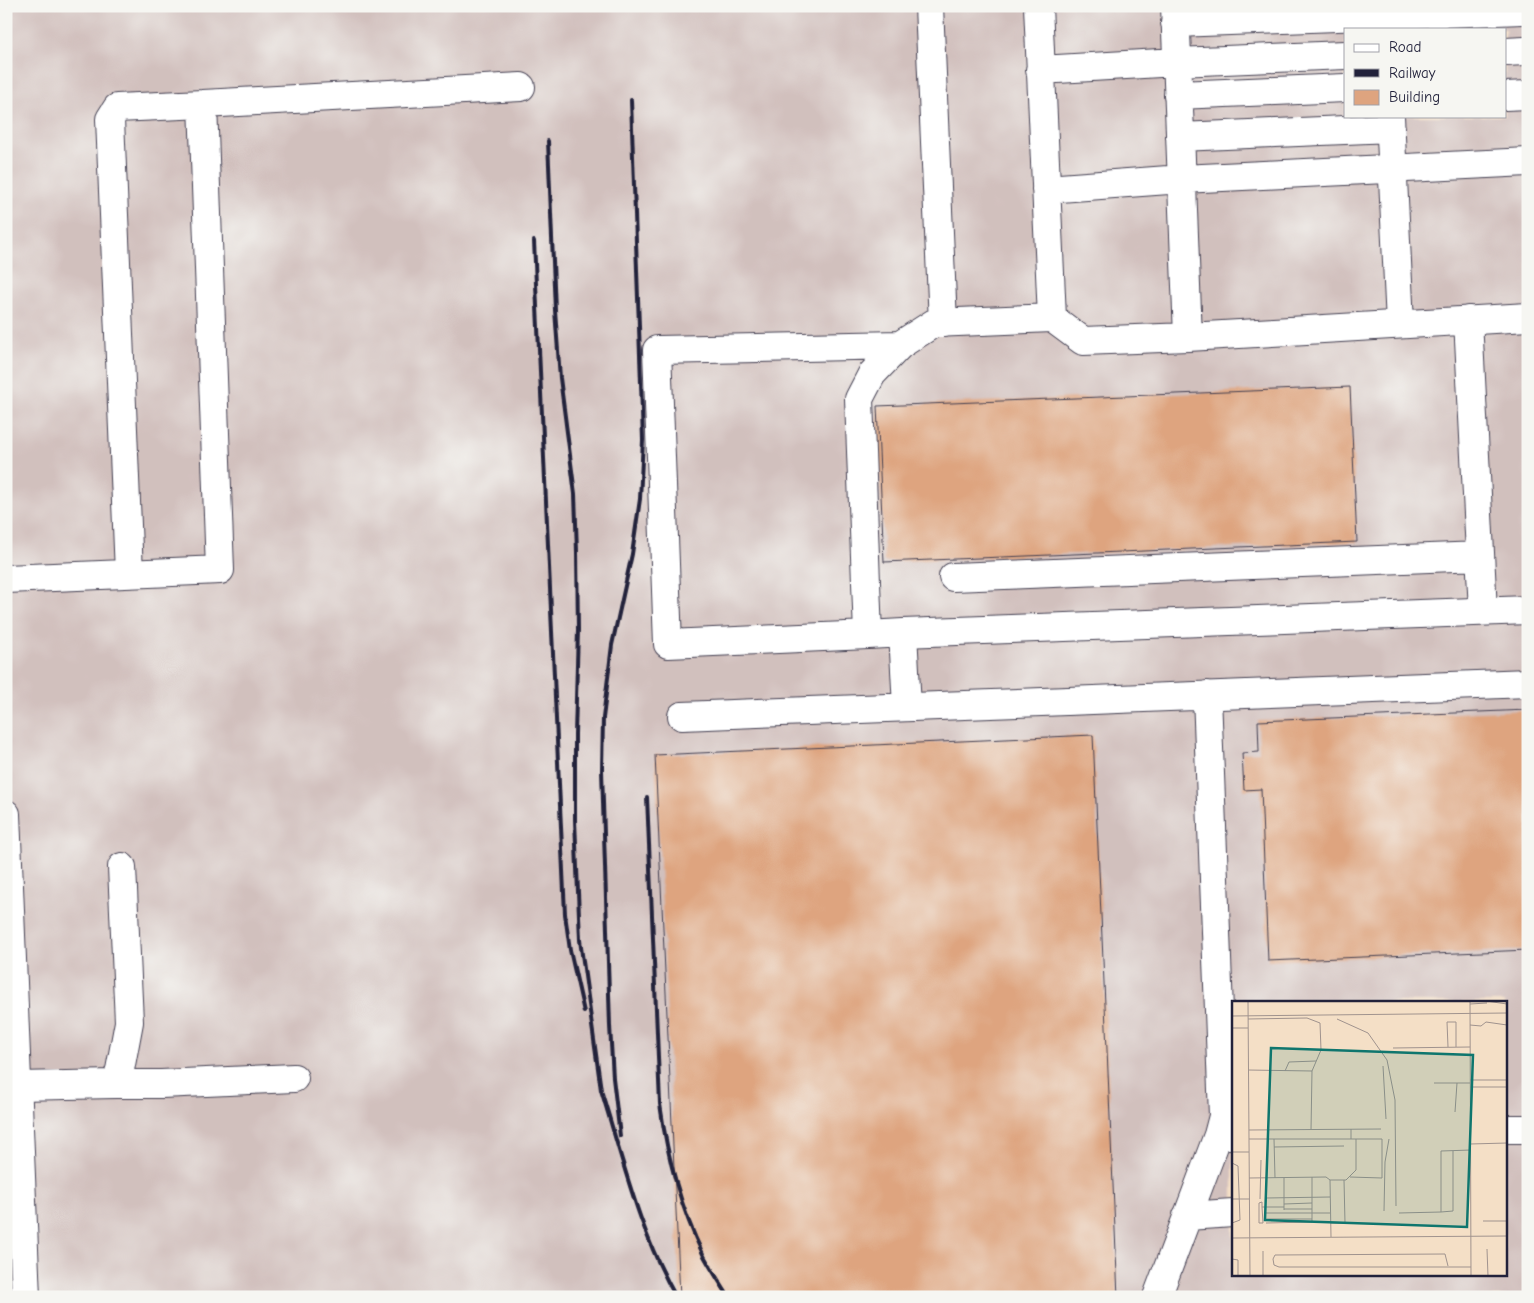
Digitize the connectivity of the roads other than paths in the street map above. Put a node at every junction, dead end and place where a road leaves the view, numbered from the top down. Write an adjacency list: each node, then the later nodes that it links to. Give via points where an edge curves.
1 (929, 6): 24 (street)
2 (1038, 6): 8 (street)
3 (1523, 10): 5 (street)
4 (1175, 14): 5 (street); 7 (street)
5 (1385, 17)
6 (1344, 55): 7 (street)
7 (1177, 62): 8 (street); 11 (street)
8 (1040, 70): 20 (street)
9 (520, 87): 14 (street)
10 (1344, 88): 11 (street)
11 (1178, 95): 16 (street)
12 (1528, 95): 13 (street)
13 (1506, 96)
14 (203, 104): 29 (street, via 117,108 110,119); 29 (street, via 220,570)
15 (1390, 122): 16 (street); 18 (street)
16 (1180, 138): 19 (street)
17 (1528, 162): 18 (street)
18 (1392, 169): 19 (street); 25 (street)
19 (1182, 179): 20 (street); 26 (street)
20 (1046, 189): 22 (street)
21 (1528, 317): 23 (street)
22 (1052, 318): 24 (street); 26 (street, via 1083,341)
23 (1468, 320): 25 (street); 28 (street)
24 (943, 323): 27 (street, via 934,323)
25 (1400, 324): 26 (street)
26 (1188, 337)
27 (900, 345): 35 (street, via 872,374 859,399); 35 (street, via 657,350 668,644)
28 (1480, 556): 30 (street); 33 (street)
29 (129, 573): 31 (street)
30 (954, 577)
31 (6, 579)
32 (1528, 610): 33 (street)
33 (1483, 611): 34 (street)
34 (904, 633): 35 (street); 38 (street)
35 (868, 635)
36 (1528, 683): 37 (street)
37 (1207, 695): 38 (street); 48 (street)
38 (907, 707): 39 (street)
39 (682, 716)
40 (6, 814): 42 (street)
41 (122, 867): 44 (street, via 128,1022)
42 (11, 1056): 45 (street)
43 (294, 1078): 44 (street)
44 (115, 1084): 45 (street)
45 (14, 1102): 51 (street)
46 (1506, 1129): 47 (street)
47 (1528, 1129)
48 (1225, 1135): 50 (street)
49 (1232, 1213): 50 (street)
50 (1187, 1216): 52 (street)
51 (26, 1297)
52 (1157, 1297)

